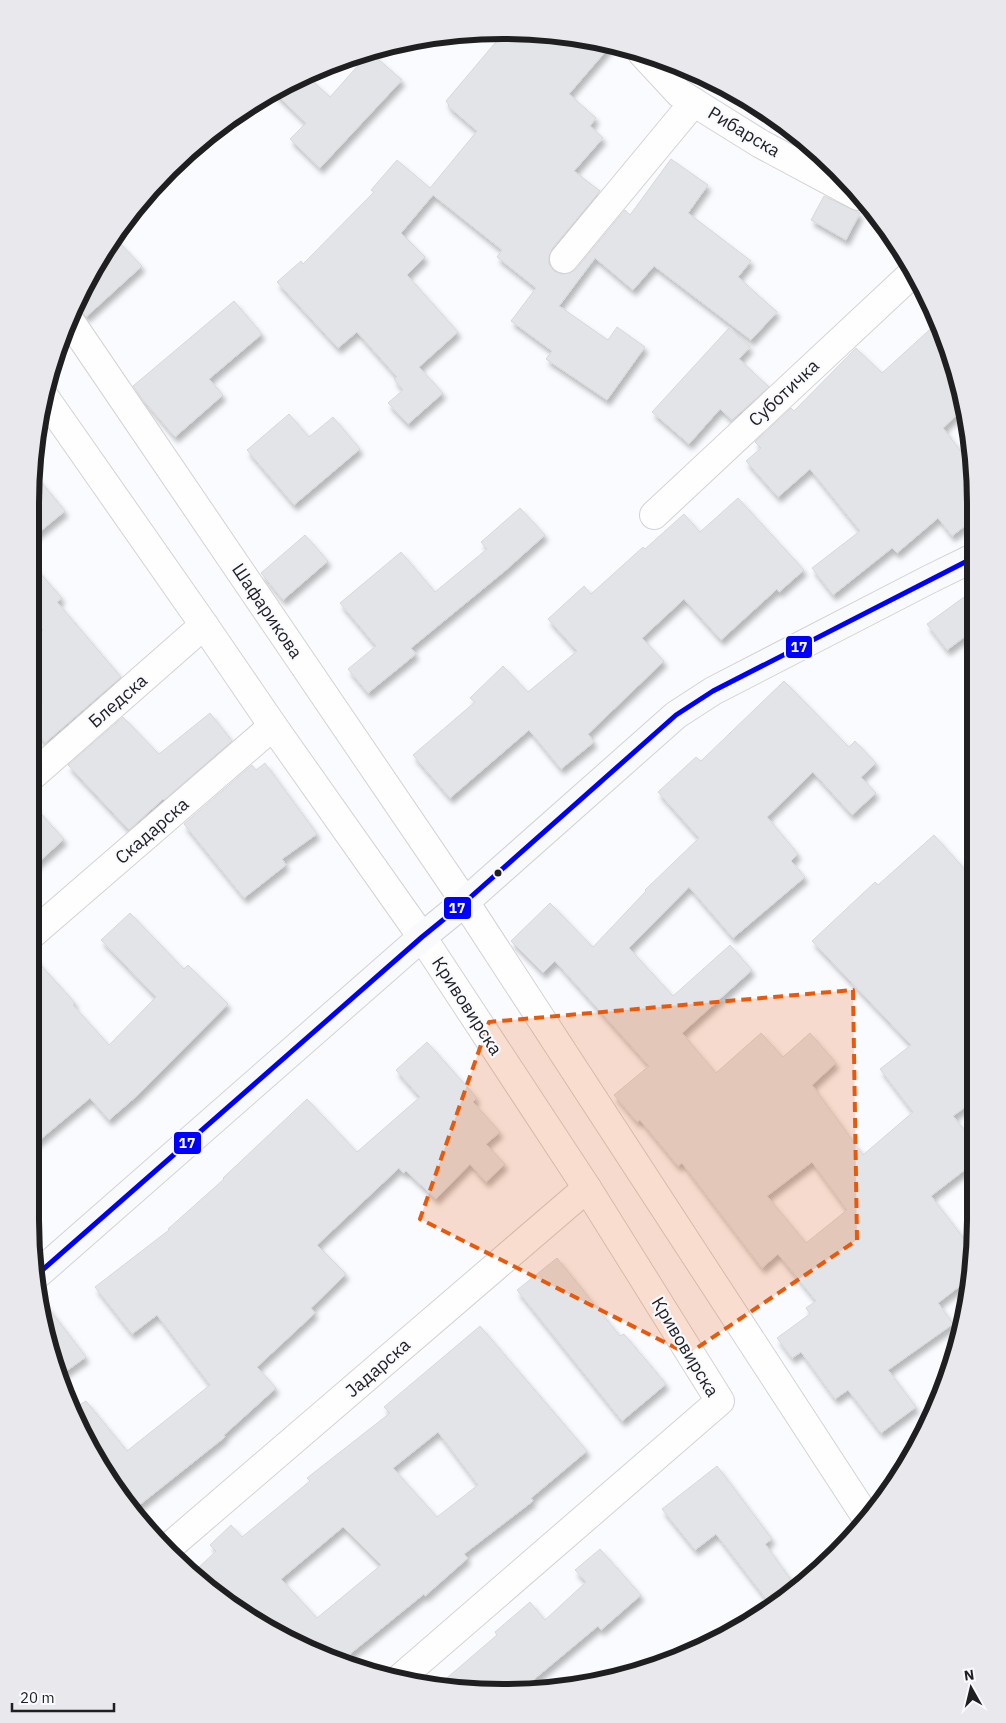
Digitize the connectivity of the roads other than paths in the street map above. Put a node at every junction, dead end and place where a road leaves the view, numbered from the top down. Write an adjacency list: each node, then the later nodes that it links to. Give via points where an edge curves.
1 (651, 63): 2 (street, Рибарска, via 678,93)
2 (694, 102): 3 (street, Рибарска); 4 (street)
3 (844, 188)
4 (564, 259)
5 (908, 277): 8 (street, Суботичка)
6 (74, 326): 13 (street, Шафарикова)
7 (50, 404): 10 (street, Кривовирска)
8 (654, 515)
9 (967, 563): 13 (street, via 713,691 676,715)
10 (204, 625): 11 (street, Кривовирска); 12 (street, Бледска)
11 (273, 726): 14 (street, Скадарска); 15 (street, Кривовирска)
12 (39, 770)
13 (465, 902): 15 (street); 18 (street, Шафарикова)
14 (39, 928)
15 (422, 937): 16 (street, Кривовирска); 17 (street)
16 (587, 1188): 19 (street, Јадарска); 20 (street, Кривовирска, via 720,1401)
17 (42, 1270)
18 (863, 1513)
19 (172, 1545)
20 (405, 1673)

